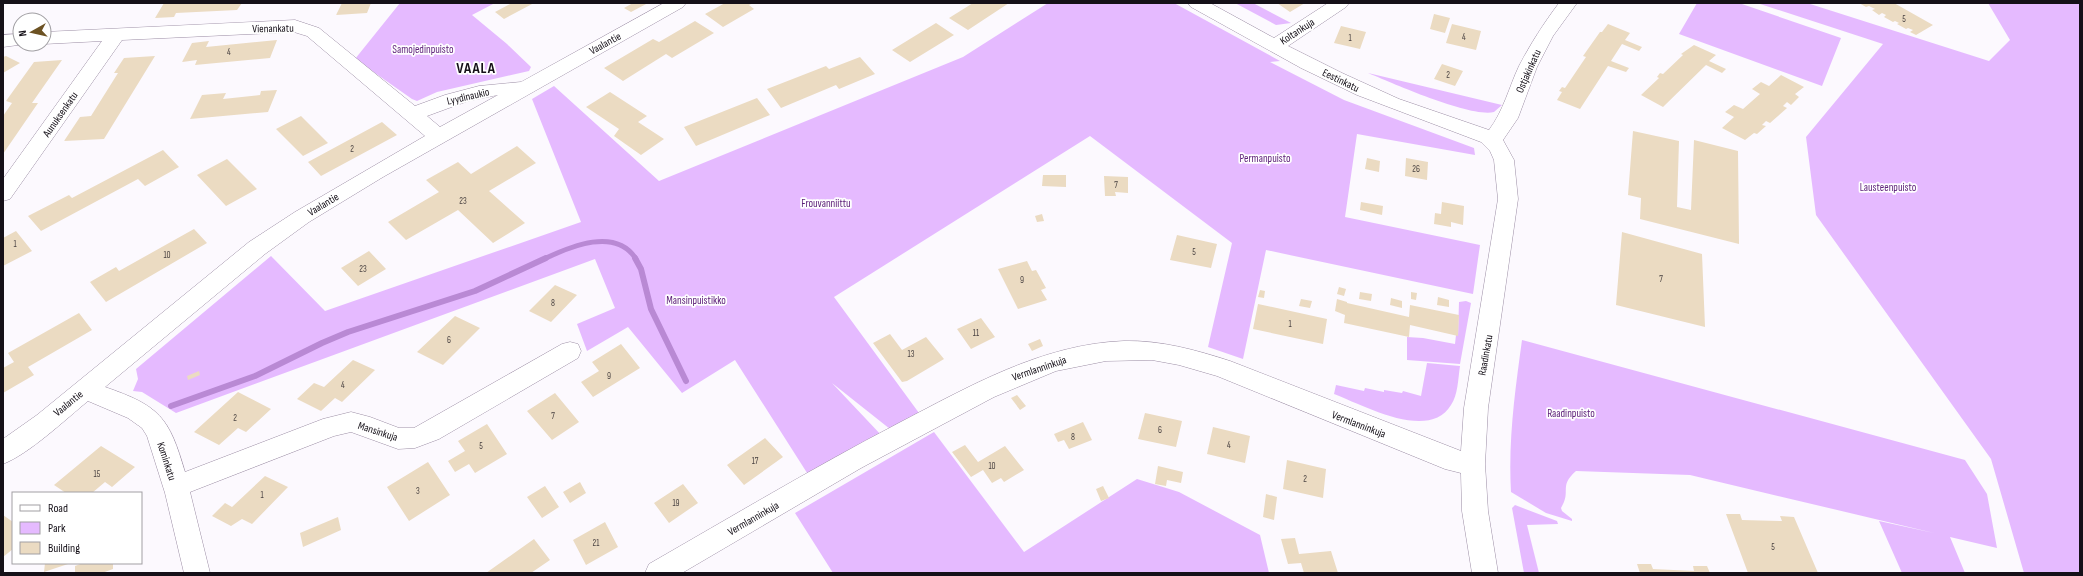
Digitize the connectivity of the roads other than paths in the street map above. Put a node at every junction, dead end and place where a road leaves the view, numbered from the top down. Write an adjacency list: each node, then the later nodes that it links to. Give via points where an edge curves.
1 (677, 3): 8 (street, Vaalantie)
2 (1197, 3): 7 (street, Eestinkatu)
3 (1340, 3): 7 (street, Koltankuja)
4 (1568, 3): 11 (street, Ostjakinkatu, via 1545,35 1528,67 1508,118)
5 (116, 34): 6 (street, Vienankatu); 9 (street, Vienankatu, via 295,26 313,32); 12 (street, Aunuksenkatu)
6 (52, 38)
7 (1275, 46): 11 (street, Eestinkatu, via 1371,95)
8 (524, 89): 9 (street, Lyydinaukio, via 506,88 468,95 436,104); 10 (street, Vaalantie)
9 (414, 115): 10 (street, Vienankatu)
10 (439, 136): 14 (street, Vaalantie, via 332,199 266,242)
11 (1492, 140): 16 (street, Raadinkatu, via 1505,168 1508,199 1476,408)
12 (3, 194)
13 (570, 351): 17 (street, Mansinkuja, via 430,432 415,438 398,440 370,427 351,422 332,426)
14 (85, 390): 15 (street, Vaalantie); 17 (street, Kominkatu, via 113,399 143,414 152,422 162,442)
15 (3, 453)
16 (1473, 464): 19 (street, Vermlanninkuja, via 1454,461 1196,359 1150,350 1106,352 1053,361 1009,378 862,455); 20 (street, Raadinkatu, via 1474,511)
17 (176, 488): 18 (street, Kominkatu)
18 (197, 573)
19 (658, 573)
20 (1485, 573)

